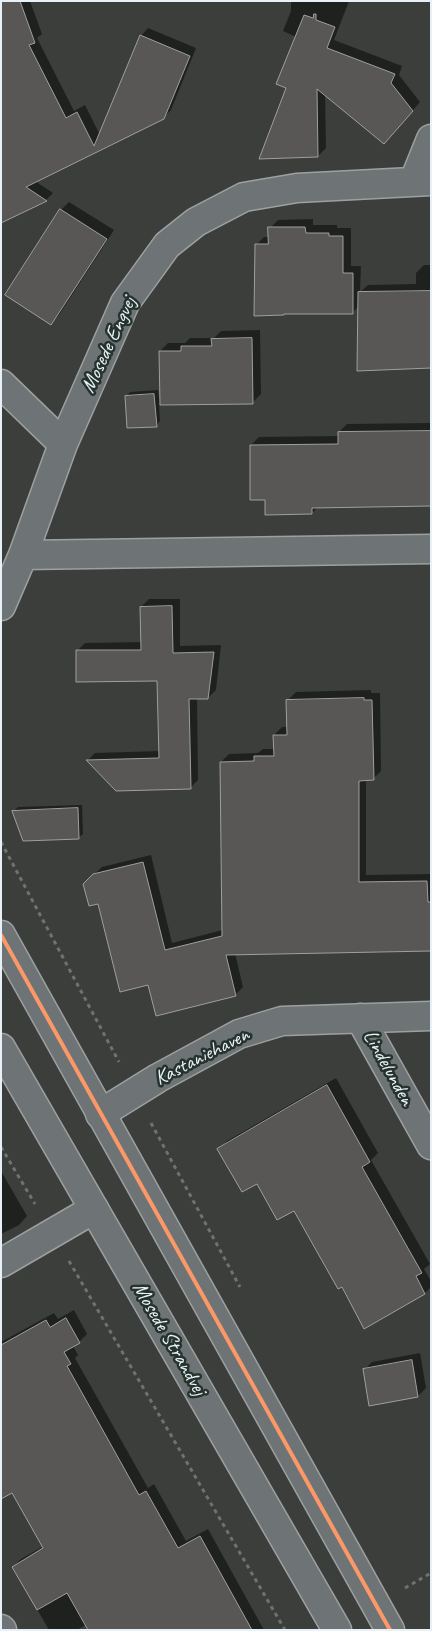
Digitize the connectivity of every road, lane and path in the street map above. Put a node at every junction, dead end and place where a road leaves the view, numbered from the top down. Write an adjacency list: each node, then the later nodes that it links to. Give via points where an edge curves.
1 (431, 139): 2 (street, Mosede Engvej)
2 (422, 181): 4 (street, Mosede Engvej, via 297,188 244,197 196,222 167,245 125,303)
3 (1, 384): 4 (street)
4 (63, 444): 6 (street, Mosede Engvej)
5 (431, 549): 6 (street)
6 (23, 555): 7 (street, Mosede Engvej)
7 (1, 606)
8 (1, 842): 13 (path)
9 (1, 936): 14 (street)
10 (431, 1016): 11 (street, Kastaniehaven)
11 (360, 1018): 13 (street, Kastaniehaven, via 282,1021 239,1034); 15 (street, Lindelunden)
12 (1, 1048): 17 (street, Mosede Strandvej)
13 (135, 1093): 14 (street, Kastaniehaven); 20 (path)
14 (100, 1114): 25 (street)
15 (431, 1145)
16 (1, 1147): 18 (path)
17 (94, 1209): 18 (street); 24 (street, Mosede Strandvej)
18 (52, 1234): 19 (street); 23 (path)
19 (1, 1263)
20 (243, 1292)
21 (431, 1573): 22 (path, via 403,1589)
22 (408, 1597)
23 (285, 1630)
24 (337, 1630)
25 (390, 1630)

